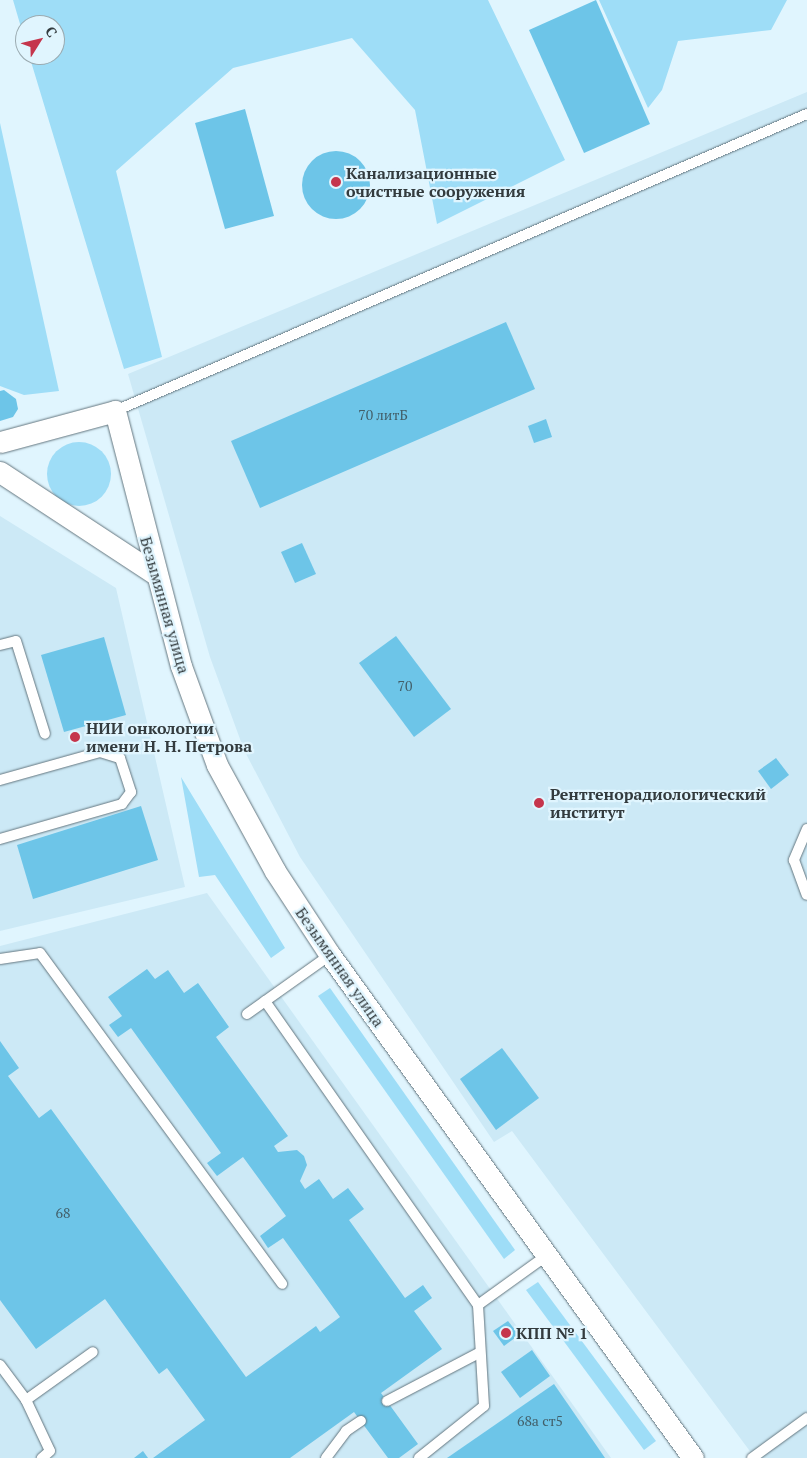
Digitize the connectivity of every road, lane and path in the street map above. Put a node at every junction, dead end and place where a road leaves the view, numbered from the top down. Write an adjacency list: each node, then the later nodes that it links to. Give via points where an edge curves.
1 (807, 114): 2 (lane)
2 (115, 411): 3 (street); 5 (street, Безымянная улица)
3 (0, 442)
4 (0, 472): 5 (street)
5 (154, 573): 12 (street, Безымянная улица, via 181,666 217,765 275,871)
6 (0, 645): 7 (lane, via 16,640)
7 (44, 734)
8 (0, 780): 10 (lane, via 100,752 120,758 131,792 122,804)
9 (807, 829): 11 (lane, via 794,860)
10 (0, 839)
11 (807, 895)
12 (330, 955): 14 (lane); 16 (street, Безымянная улица)
13 (0, 959): 17 (lane, via 40,953)
14 (265, 1001): 15 (lane); 18 (lane)
15 (247, 1014)
16 (546, 1256): 18 (lane); 29 (street, Безымянная улица)
17 (282, 1284)
18 (478, 1305): 20 (lane)
19 (93, 1352): 22 (lane)
20 (479, 1353): 23 (lane); 28 (lane, via 484,1406)
21 (0, 1365): 22 (lane)
22 (26, 1400): 26 (lane, via 50,1451)
23 (387, 1401)
24 (807, 1418): 30 (lane)
25 (361, 1420): 27 (lane, via 346,1432)
26 (42, 1458)
27 (326, 1458)
28 (419, 1458)
29 (693, 1458)
30 (752, 1458)

